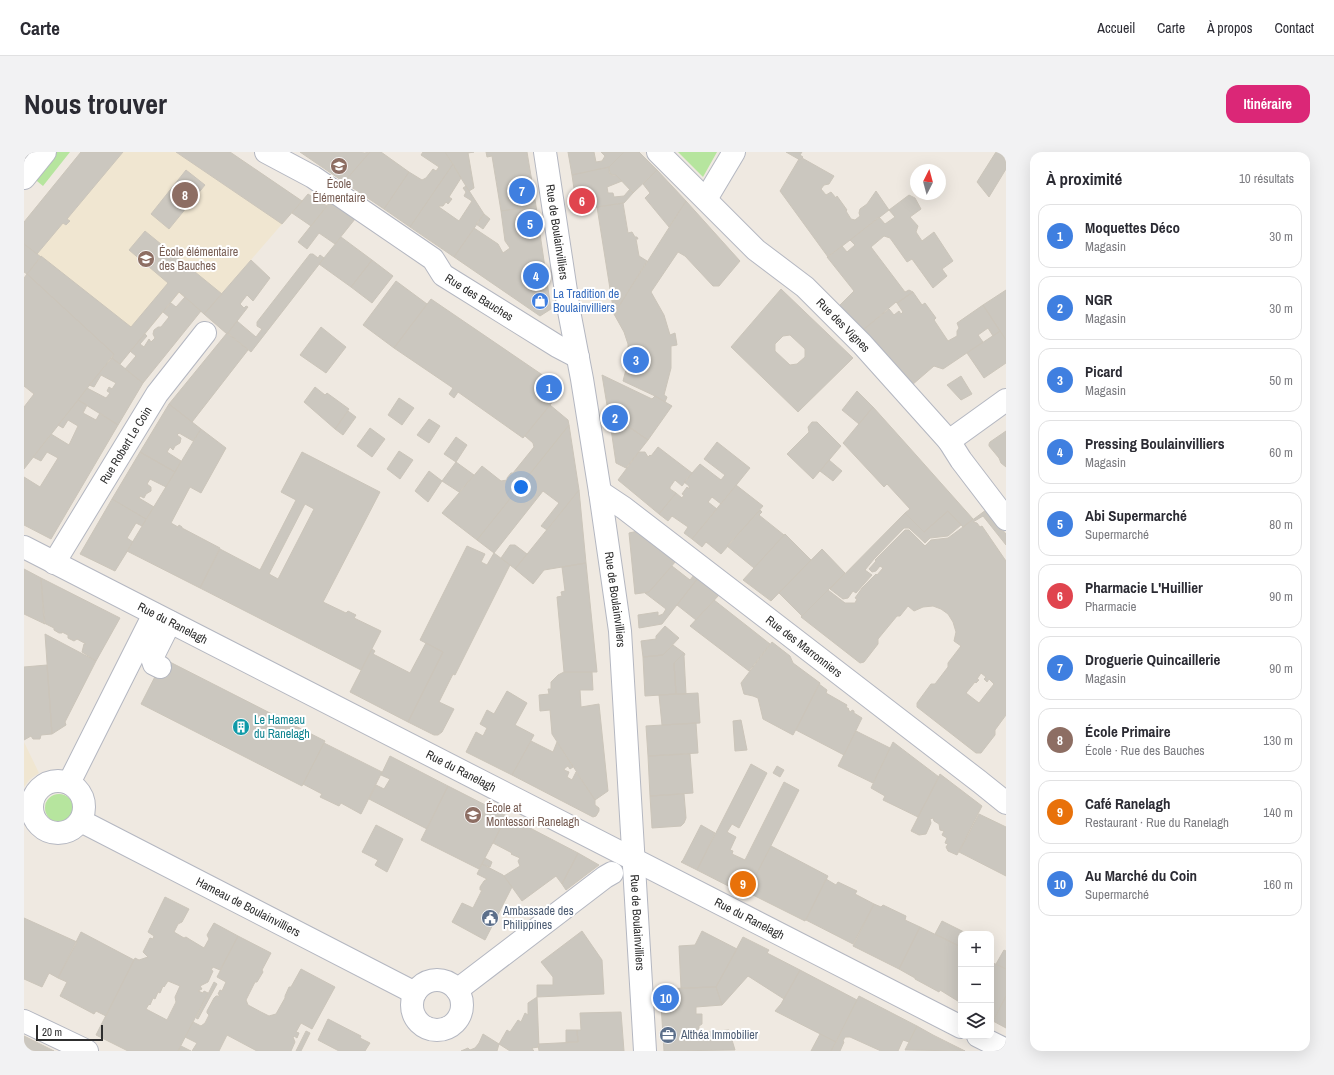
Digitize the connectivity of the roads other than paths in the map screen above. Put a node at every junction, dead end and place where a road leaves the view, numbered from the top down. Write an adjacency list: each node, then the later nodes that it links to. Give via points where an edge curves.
1 (45, 152): 6 (street)
2 (266, 152): 9 (street, Rue des Bauches, via 313,176 433,260 443,275)
3 (545, 152): 9 (street, Rue de Boulainvilliers)
4 (658, 152): 7 (street, Rue des Vignes)
5 (734, 152): 7 (street)
6 (24, 178)
7 (706, 200): 11 (street, Rue des Vignes, via 756,250 805,287 857,339)
8 (206, 333): 15 (street, Rue Robert Le Coin, via 157,394)
9 (578, 357): 12 (street, Rue de Boulainvilliers)
10 (1006, 400): 11 (street)
11 (949, 441): 13 (street, Rue des Vignes)
12 (600, 492): 19 (street, Rue des Marronniers, via 630,512); 21 (street, Rue de Boulainvilliers, via 620,631)
13 (1006, 519)
14 (24, 547): 15 (street, Rue du Ranelagh)
15 (54, 563): 16 (street, Rue du Ranelagh)
16 (162, 618): 17 (street, via 152,658 154,664); 18 (street); 21 (street, Rue du Ranelagh)
17 (160, 667)
18 (69, 784): 20 (street, via 79,790 83,798 85,806); 20 (street, via 55,781 40,788 32,803 32,812 40,828 57,834 74,829)
19 (1006, 803)
20 (81, 821): 24 (street, Hameau de Boulainvilliers)
21 (634, 860): 26 (street, Rue du Ranelagh); 30 (street, Rue de Boulainvilliers)
22 (612, 873): 23 (street)
23 (457, 990): 24 (street, via 450,984 435,980 420,986); 24 (street, via 462,1005 457,1021 446,1028 434,1030 419,1024 414,1017 412,1001)
24 (415, 993)
25 (24, 1021): 29 (street)
26 (958, 1025)
27 (984, 1039): 28 (street)
28 (1006, 1050)
29 (87, 1051)
30 (645, 1051)

